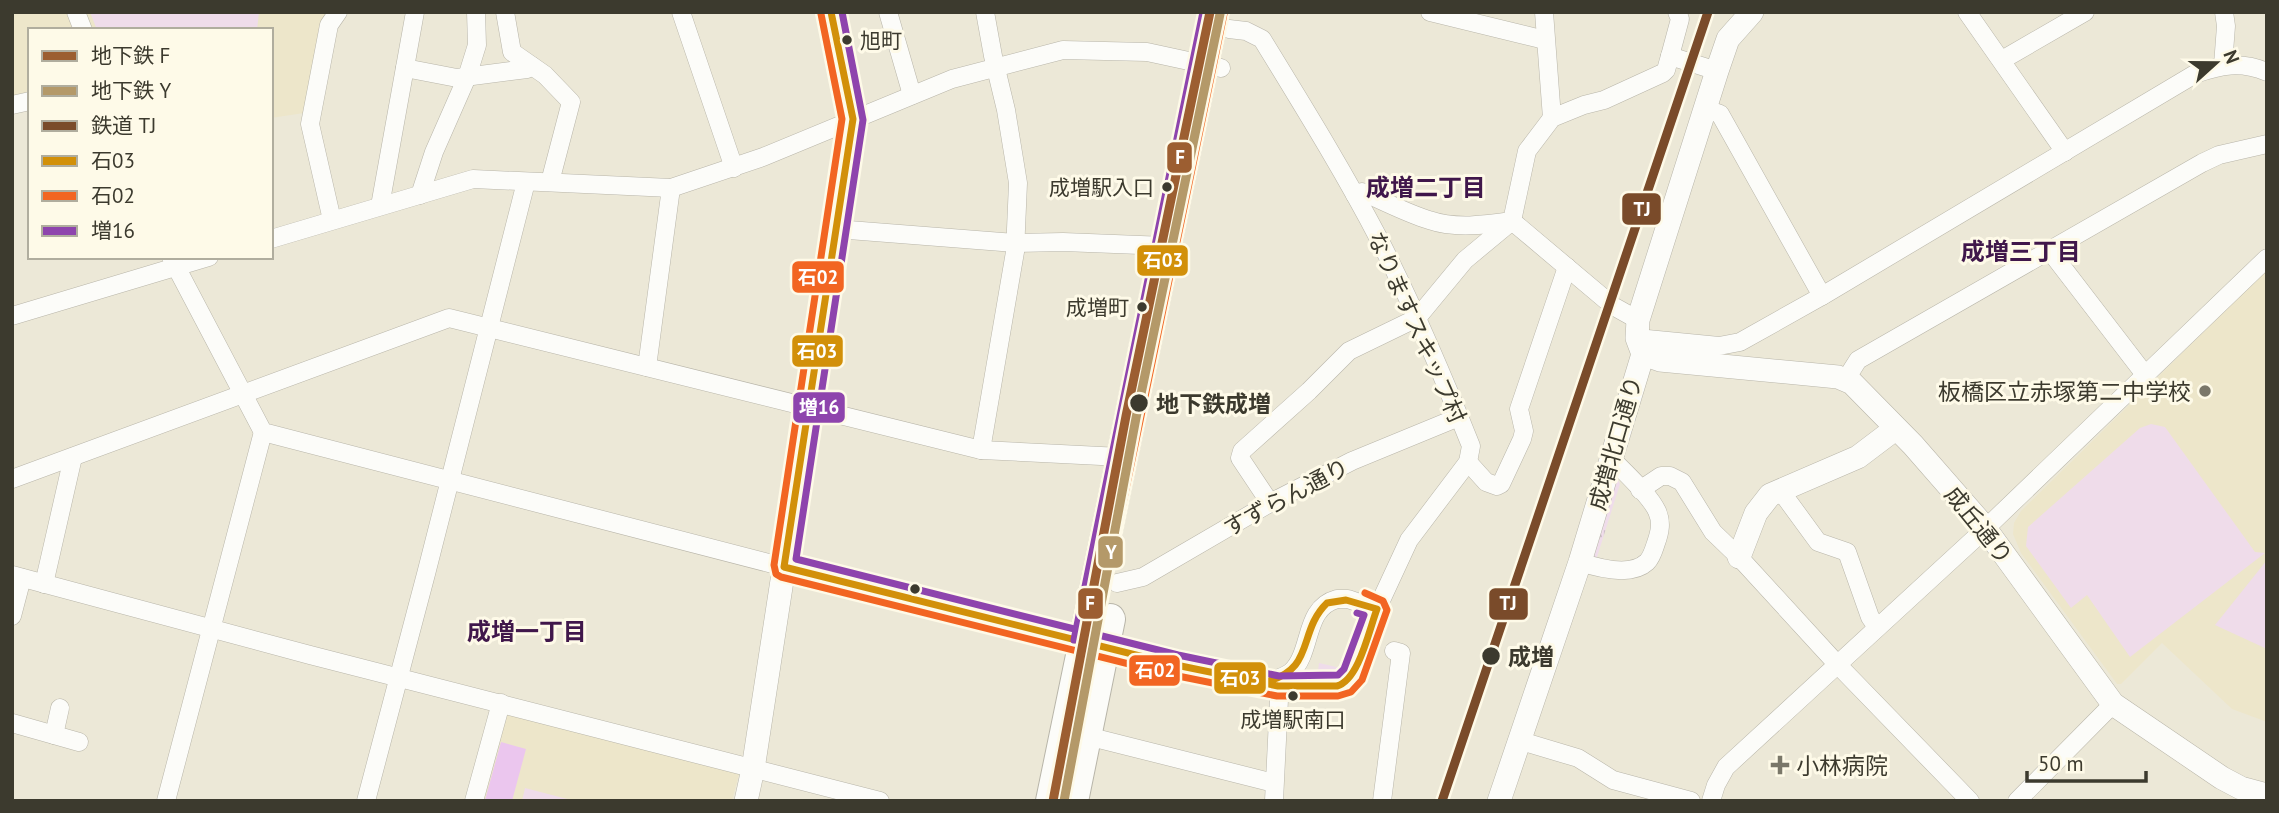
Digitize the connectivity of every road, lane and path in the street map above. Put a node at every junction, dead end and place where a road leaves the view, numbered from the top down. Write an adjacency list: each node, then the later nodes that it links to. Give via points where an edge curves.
1 (338, 12): 41 (street, via 329,25 310,124)
2 (415, 12): 24 (street)
3 (476, 12): 27 (street, via 477,45)
4 (505, 12): 22 (street, via 510,49)
5 (681, 12): 34 (street)
6 (831, 12): 30 (street)
7 (888, 12): 28 (street)
8 (985, 12): 23 (street)
9 (1430, 12): 17 (street)
10 (1544, 12): 17 (street)
11 (1677, 12): 18 (street, via 1680,19)
12 (1752, 12): 25 (street, 成増北口通り, via 1728,39)
13 (1967, 12): 19 (street)
14 (2085, 12): 19 (street)
15 (2224, 12): 21 (street)
16 (1225, 18): 20 (highway); 39 (street, なりますスキップ村, via 1262,39)
17 (1545, 40): 31 (street)
18 (1670, 56): 25 (street); 31 (street, via 1662,73)
19 (2002, 60): 33 (street)
20 (1212, 65): 23 (street, via 1138,51 1063,50); 46 (highway); 80 (highway)
21 (2223, 65): 26 (street); 33 (street, via 2195,75)
22 (532, 66): 27 (street); 36 (street, via 571,102)
23 (996, 67): 28 (street); 45 (street, via 1018,183)
24 (405, 68): 27 (street); 40 (street)
25 (1717, 71): 29 (street, 成増北口通り)
26 (2267, 72)
27 (467, 77): 38 (street)
28 (912, 95): 30 (street)
29 (1706, 109): 52 (street, via 1720,114); 56 (street, 成増北口通り)
30 (853, 118): 34 (street); 43 (street)
31 (1552, 118): 42 (street, via 1527,150)
32 (2267, 144): 47 (street, via 2202,163)
33 (2064, 152): 52 (street)
34 (734, 168): 37 (street)
35 (526, 182): 36 (street); 38 (street, via 473,179); 55 (street)
36 (550, 182): 37 (street)
37 (671, 188): 57 (street)
38 (420, 195): 40 (street)
39 (1355, 195): 42 (street, via 1362,192 1430,221 1457,225); 54 (street, なりますスキップ村)
40 (380, 206): 41 (street)
41 (332, 220): 44 (street)
42 (1512, 221): 51 (street); 54 (street, via 1465,260)
43 (836, 229): 45 (street); 61 (street)
44 (273, 238)
45 (1015, 243): 46 (street); 65 (street)
46 (1166, 246): 67 (highway)
47 (2050, 251): 58 (street); 59 (street, via 1858,360)
48 (2267, 258): 58 (street)
49 (197, 259): 50 (street)
50 (173, 263): 53 (street); 60 (street)
51 (1567, 267): 56 (street, via 1617,310); 69 (street, via 1519,409 1522,439 1501,484 1486,482)
52 (1822, 296): 56 (street, via 1740,342 1719,346)
53 (12, 316)
54 (1418, 318): 62 (street, なりますスキップ村); 74 (street, via 1349,351 1242,451 1240,458)
55 (488, 329): 57 (street); 60 (street, via 449,318); 71 (street)
56 (1639, 337): 59 (street, via 1660,360); 68 (street, 成増北口通り)
57 (647, 367): 61 (street)
58 (2146, 376): 75 (street)
59 (1846, 379): 63 (street, 成丘通り)
60 (243, 394): 64 (street); 66 (street)
61 (807, 408): 65 (street); 78 (street)
62 (1459, 417): 69 (street, なりますスキップ村, via 1471,446); 74 (street, すずらん通り, via 1352,461)
63 (1895, 429): 73 (street, via 1858,457); 75 (street, 成丘通り)
64 (263, 432): 71 (street); 85 (street)
65 (982, 450): 67 (street)
66 (73, 457): 70 (street); 81 (street)
67 (1121, 457): 86 (highway)
68 (1611, 458): 72 (street); 77 (street, 成増北口通り)
69 (1468, 461): 82 (street, via 1409,540)
70 (12, 479)
71 (450, 481): 78 (street); 90 (street)
72 (1640, 490): 76 (street, via 1661,476 1678,479 1713,532); 77 (street, via 1659,518 1660,531 1649,561 1621,570)
73 (1780, 490): 76 (street, via 1756,513); 84 (street, via 1818,542 1847,552)
74 (1270, 503): 80 (street, すずらん通り, via 1143,577)
75 (1985, 529): 84 (street); 94 (street, 成丘通り)
76 (1739, 557): 89 (street)
77 (1580, 562): 99 (street, 成増北口通り)
78 (784, 567): 86 (street); 101 (street)
79 (17, 577): 81 (street); 83 (street)
80 (1117, 583): 86 (highway)
81 (44, 584): 85 (street)
82 (1377, 609): 88 (street, via 1348,599 1325,604 1315,617); 92 (street, via 1353,675 1344,684)
83 (12, 616)
84 (1877, 627): 89 (street)
85 (211, 628): 90 (street); 105 (street)
86 (1094, 645): 91 (street, via 1182,667); 98 (highway); 110 (highway)
87 (1394, 651): 112 (street, via 1401,653)
88 (1301, 658): 91 (street); 92 (street, via 1308,673)
89 (1837, 664): 115 (street, via 1726,767); 116 (street)
90 (400, 678): 93 (street); 106 (street)
91 (1274, 682): 92 (street); 102 (street)
92 (1329, 687)
93 (501, 703): 101 (street); 107 (street)
94 (2113, 704): 104 (street, 成丘通り, via 2222,778); 117 (street)
95 (60, 708): 97 (street)
96 (12, 723): 97 (street)
97 (54, 735): 100 (street)
98 (1087, 736): 102 (street); 111 (highway)
99 (1521, 741): 103 (street, via 1571,755); 113 (street, 成増北口通り)
100 (79, 742)
101 (753, 769): 108 (street); 109 (street)
102 (1274, 792)
103 (1640, 794): 114 (street)
104 (2267, 795)
105 (166, 801)
106 (366, 801)
107 (474, 801)
108 (746, 801)
109 (880, 801)
110 (1051, 801)
111 (1073, 801)
112 (1382, 801)
113 (1499, 801)
114 (1691, 801)
115 (1711, 801)
116 (1970, 801)
117 (2017, 801)

